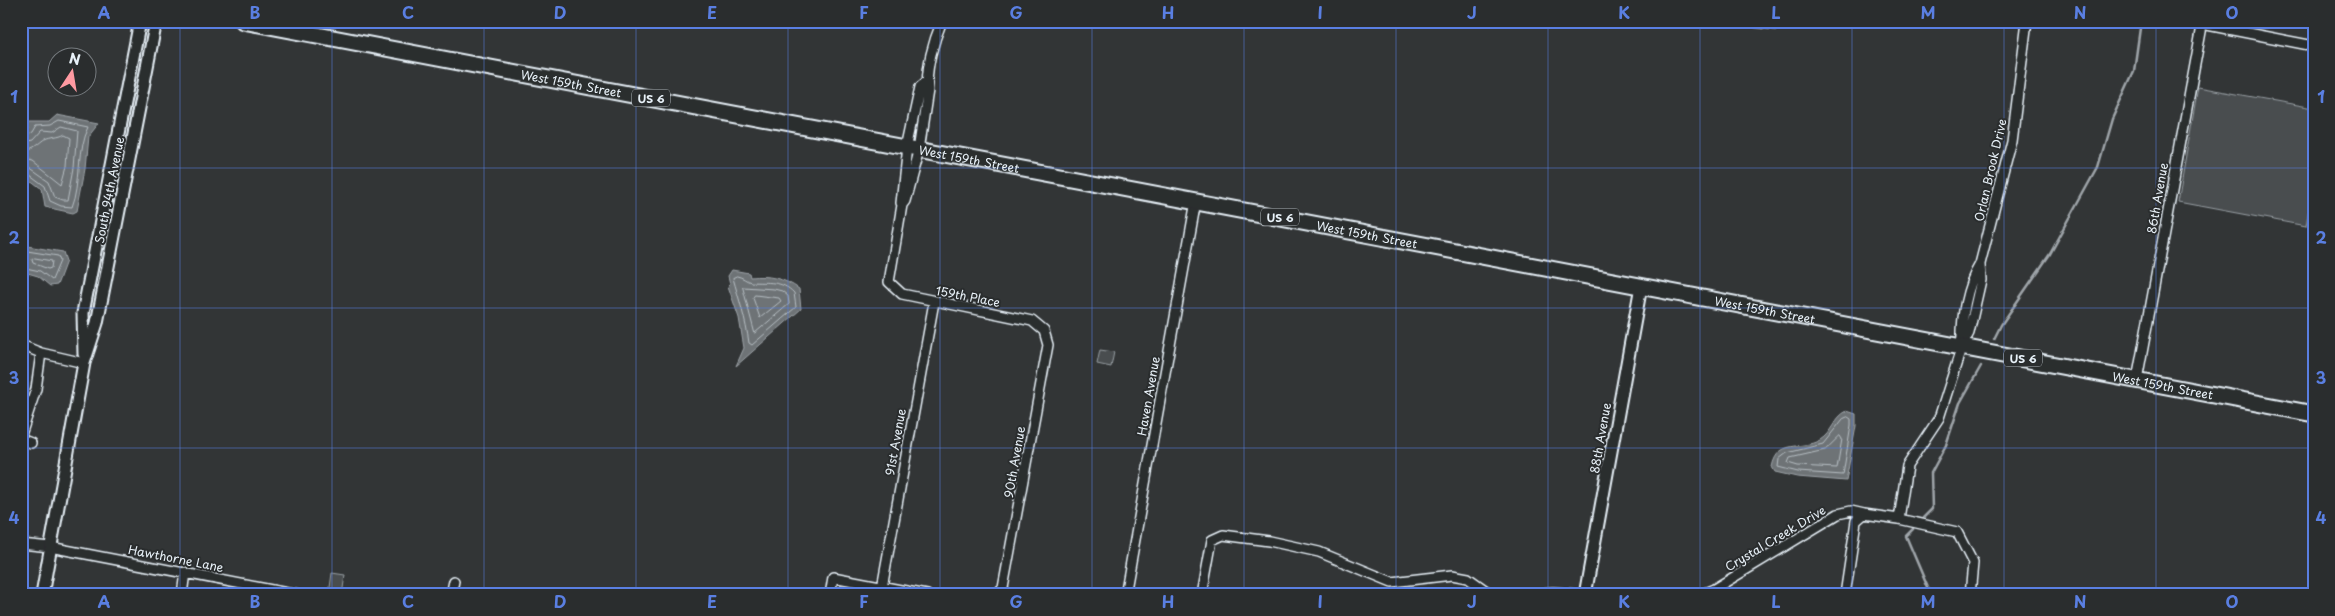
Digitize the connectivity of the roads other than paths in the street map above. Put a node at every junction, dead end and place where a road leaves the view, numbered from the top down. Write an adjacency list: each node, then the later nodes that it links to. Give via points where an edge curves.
1 (140, 21): 18 (street, South 94th Avenue, via 84,313)
2 (156, 21): 18 (street, South 94th Avenue, via 97,323)
3 (243, 21): 10 (main road, West 159th Street / US 6)
4 (942, 21): 10 (street, via 936,34 928,90)
5 (1746, 21): 6 (street, via 1779,25)
6 (1784, 21)
7 (2027, 21): 16 (street, Orlan Brook Drive, via 2012,140 1980,264 1972,278 1961,330)
8 (2202, 23): 9 (street); 19 (street, 86th Avenue)
9 (2314, 46)
10 (913, 148): 11 (main road, West 159th Street / US 6); 13 (street, 159th Place, via 889,282 902,294)
11 (1196, 201): 12 (main road, West 159th Street / US 6); 38 (street, Haven Avenue)
12 (1641, 286): 16 (main road, West 159th Street / US 6); 42 (street, 88th Avenue)
13 (934, 302): 14 (street, 159th Place, via 1032,321); 30 (street, 91st Avenue)
14 (1044, 331): 37 (street, 90th Avenue, via 1048,345 1003,588)
15 (21, 345): 17 (street)
16 (1962, 346): 19 (main road, West 159th Street / US 6); 25 (street, Orlan Brook Drive, via 1939,418 1907,466)
17 (41, 353): 18 (street); 21 (street, via 36,388)
18 (84, 363): 27 (street, South 94th Avenue)
19 (2137, 380): 20 (main road, West 159th Street / US 6)
20 (2314, 414)
21 (21, 434)
22 (21, 439): 23 (street)
23 (31, 443)
24 (1864, 514): 25 (street, Crystal Creek Drive); 43 (street, Crystal Creek Drive, via 1851,510 1838,514); 44 (street, via 1856,521)
25 (1899, 519): 45 (street, via 1957,532 1973,563)
26 (21, 544): 27 (street, Hawthorne Lane)
27 (50, 546): 28 (street, Hawthorne Lane); 31 (street, South 94th Avenue)
28 (185, 572): 32 (street); 33 (street, Hawthorne Lane)
29 (454, 581): 34 (street)
30 (882, 587): 35 (street, via 833,577); 36 (street)
31 (42, 595)
32 (182, 595)
33 (298, 595)
34 (451, 595)
35 (830, 595)
36 (926, 595)
37 (997, 595)
38 (1125, 595)
39 (1202, 595): 40 (street, via 1212,540 1223,535 1270,540 1319,552 1392,582 1452,575 1468,578)
40 (1492, 595)
41 (1524, 595): 42 (street, via 1553,592)
42 (1585, 595)
43 (1700, 595)
44 (1845, 595)
45 (1970, 595)

